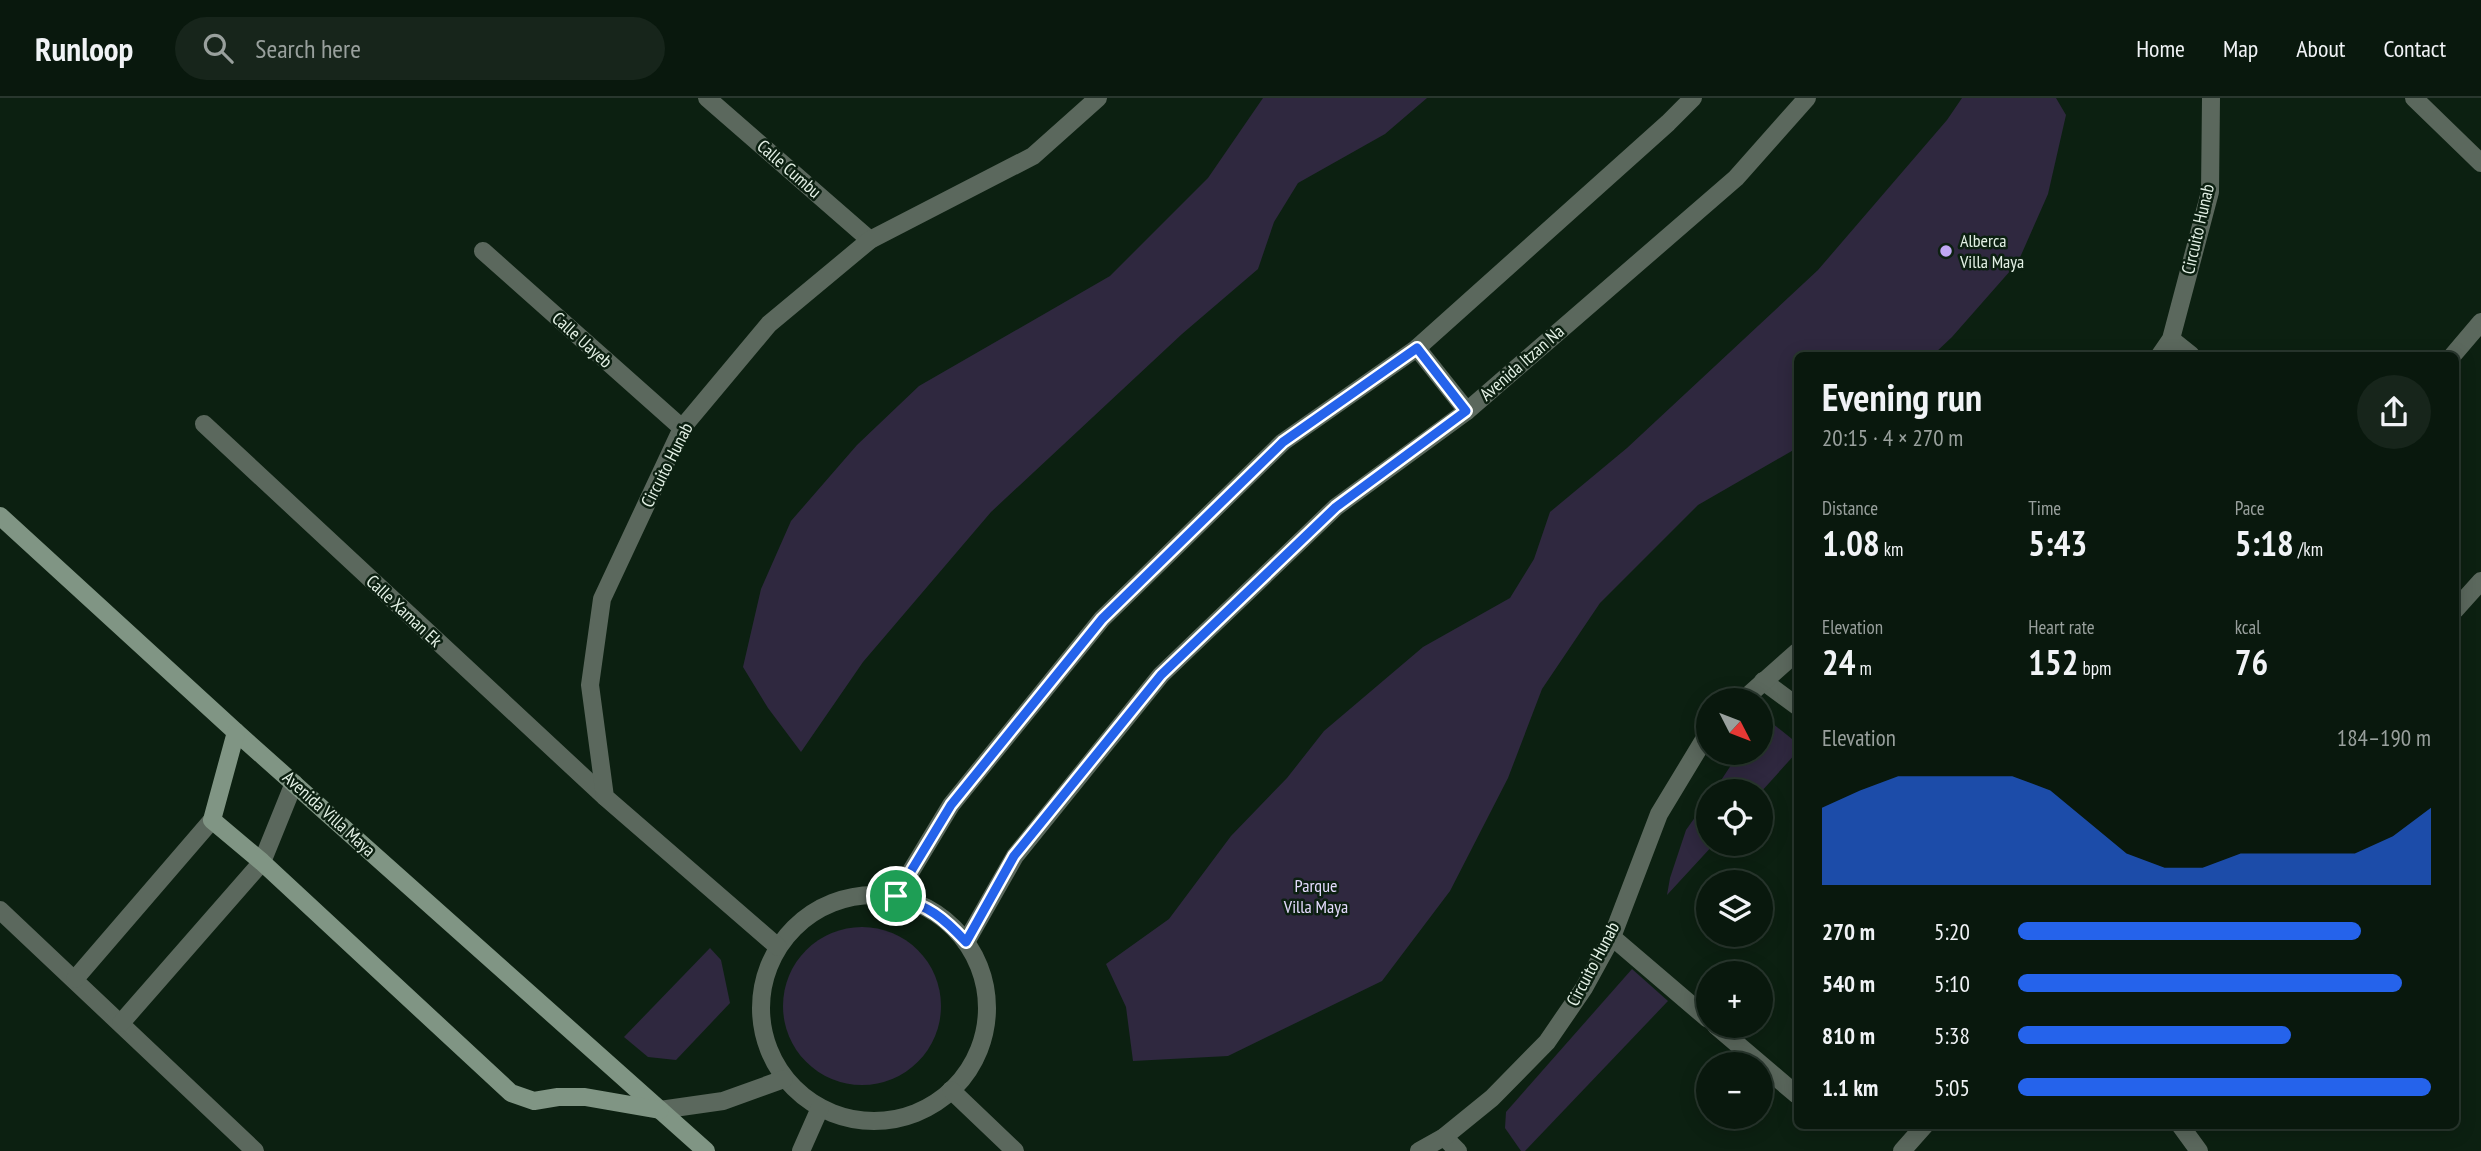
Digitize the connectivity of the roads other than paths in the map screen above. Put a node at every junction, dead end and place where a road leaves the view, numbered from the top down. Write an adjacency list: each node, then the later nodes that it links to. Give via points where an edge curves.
1 (707, 98): 8 (street, Calle Cumbu)
2 (1097, 98): 8 (street, Circuito Hunab, via 1032,156)
3 (1693, 98): 12 (street)
4 (1807, 98): 16 (street, Avenida Itzan Na, via 1736,178)
5 (2211, 98): 11 (street, Circuito Hunab, via 2210,192)
6 (2414, 98): 7 (street)
7 (2481, 163)
8 (870, 240): 18 (street, Circuito Hunab, via 769,324)
9 (483, 251): 18 (street, Calle Uayeb)
10 (2481, 322): 15 (street)
11 (2171, 339): 13 (street, Circuito Hunab); 14 (street)
12 (1417, 348): 16 (street); 32 (street, via 1283,442 1102,619 951,805)
13 (2162, 352)
14 (2187, 352)
15 (2456, 352)
16 (1466, 411): 35 (street, Avenida Itzan Na, via 1336,507 1161,675 1014,856)
17 (204, 424): 29 (street, Calle Xaman Ek)
18 (682, 428): 29 (street, Circuito Hunab, via 602,598 590,685)
19 (0, 516): 26 (main road, Avenida Villa Maya)
20 (2481, 581): 21 (street)
21 (2459, 606)
22 (1794, 655): 23 (street)
23 (1763, 681): 24 (street); 25 (street)
24 (1756, 688)
25 (1794, 704)
26 (236, 732): 28 (main road, Avenida Villa Maya); 30 (main road)
27 (1696, 753): 34 (street, Circuito Hunab, via 1659,814)
28 (294, 783): 31 (street); 45 (main road, Avenida Villa Maya)
29 (605, 797): 36 (street)
30 (212, 820): 31 (main road); 37 (street)
31 (261, 862): 39 (street); 45 (main road, via 511,1093 534,1101 585,1097)
32 (896, 896): 35 (street, via 947,920); 36 (street, via 862,895 829,904 800,922)
33 (0, 910): 37 (street)
34 (1612, 937): 38 (street); 48 (street, Circuito Hunab, via 1547,1042 1492,1098)
35 (966, 942): 42 (street, via 981,970 987,1002 984,1035 972,1065)
36 (778, 947): 41 (street, via 763,980 760,1014 767,1048)
37 (75, 979): 39 (street)
38 (1696, 1009)
39 (121, 1023): 49 (street)
40 (1730, 1038): 43 (street)
41 (784, 1079): 44 (street); 45 (street, via 723,1101)
42 (951, 1090): 44 (street, via 923,1110 889,1121 854,1120); 52 (street)
43 (1794, 1092)
44 (820, 1108): 51 (street)
45 (660, 1110): 50 (main road, Avenida Villa Maya)
46 (1921, 1129): 55 (street)
47 (2183, 1129): 56 (street)
48 (1444, 1137): 53 (street, Circuito Hunab); 54 (street)
49 (255, 1151)
50 (706, 1151)
51 (801, 1151)
52 (1016, 1151)
53 (1419, 1151)
54 (1458, 1151)
55 (1902, 1151)
56 (2199, 1151)

